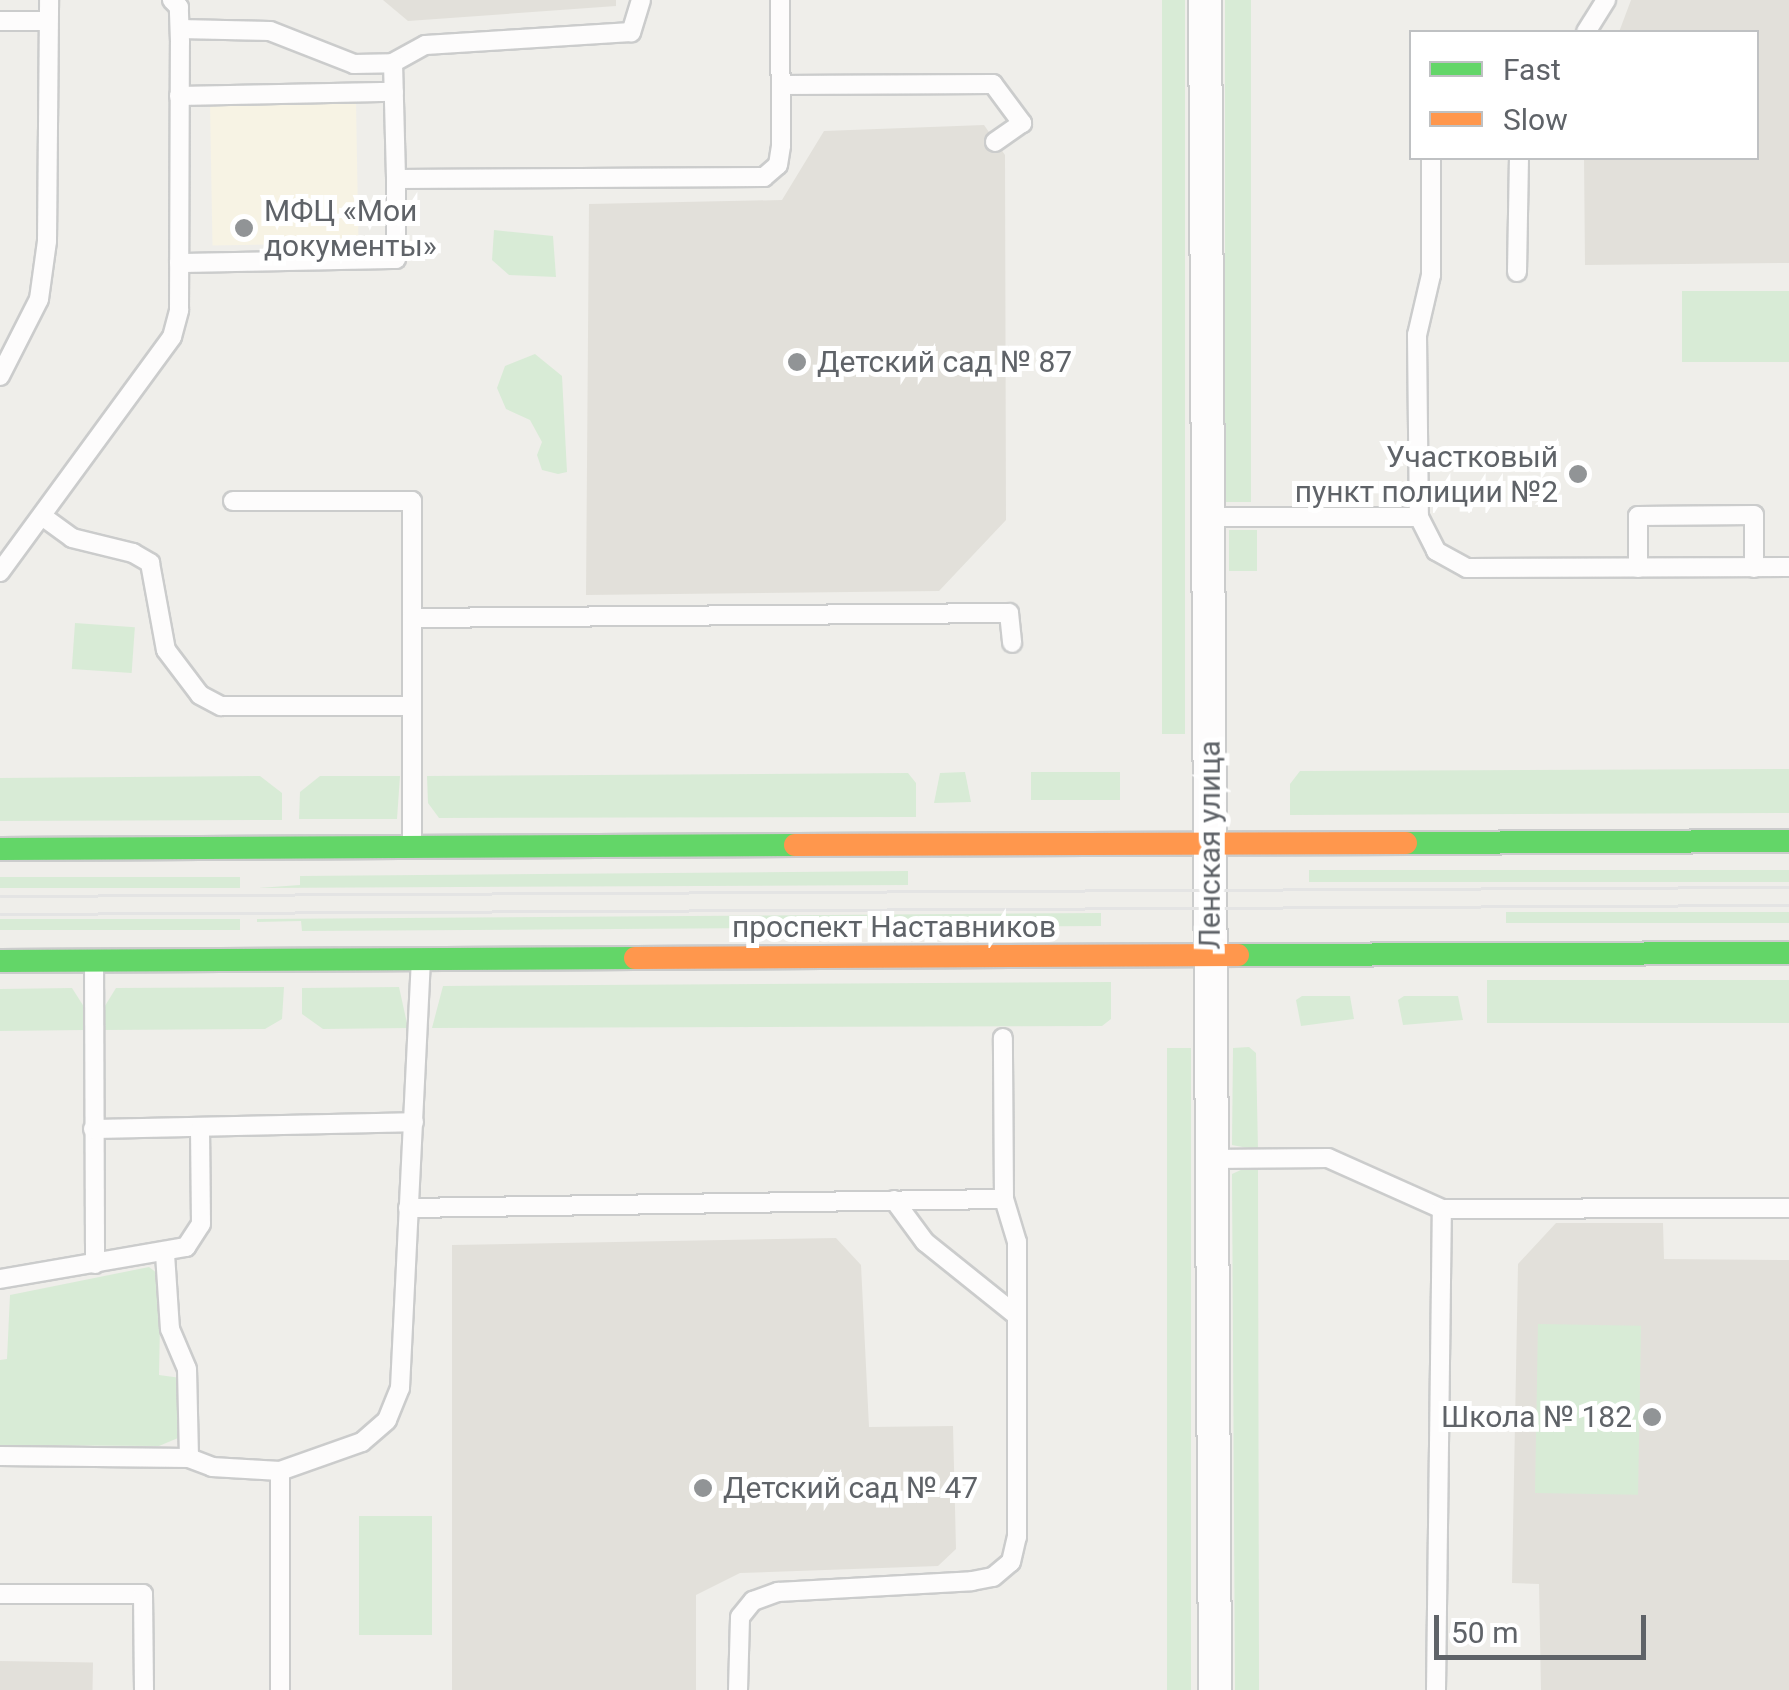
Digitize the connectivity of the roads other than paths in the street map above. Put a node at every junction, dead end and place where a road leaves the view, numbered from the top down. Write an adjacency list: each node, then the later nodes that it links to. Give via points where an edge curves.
1 (49, 0): 8 (lane)
2 (172, 0): 9 (lane)
3 (641, 0): 11 (lane, via 631,32 424,46)
4 (780, 0): 12 (lane)
5 (1205, 0): 24 (street, Ленская улица)
6 (1606, 0): 10 (lane)
7 (0, 20): 8 (lane)
8 (47, 21): 21 (lane, via 39,299)
9 (180, 30): 11 (lane, via 270,31 354,64); 14 (lane)
10 (1587, 30)
11 (394, 62): 13 (lane)
12 (781, 85): 15 (lane, via 993,84 1022,123); 18 (lane, via 778,165 764,177)
13 (394, 92): 14 (lane); 18 (lane)
14 (180, 96): 19 (lane)
15 (996, 142)
16 (1432, 160): 25 (lane, via 1430,276 1417,334)
17 (1519, 160): 20 (lane)
18 (396, 179): 19 (lane, via 396,259)
19 (179, 262): 23 (lane, via 172,337)
20 (1517, 272)
21 (0, 376)
22 (234, 501): 30 (lane, via 412,501)
23 (42, 516): 29 (lane); 32 (lane, via 72,538 133,552 150,564 166,650 200,695 221,706)
24 (1208, 516): 25 (lane); 34 (street, Ленская улица)
25 (1419, 517): 26 (lane, via 1436,552 1467,568)
26 (1638, 568): 27 (lane); 27 (lane, via 1638,516 1754,516)
27 (1754, 568): 28 (lane)
28 (1789, 568)
29 (0, 572)
30 (412, 618): 31 (lane, via 1008,613); 32 (lane)
31 (1012, 643)
32 (412, 706): 35 (lane)
33 (1789, 841): 34 (main road)
34 (1210, 844): 35 (main road); 38 (street, Ленская улица)
35 (412, 847): 36 (main road)
36 (0, 848)
37 (1789, 953): 38 (main road, проспект Наставников)
38 (1211, 956): 39 (main road, проспект Наставников); 46 (street, Ленская улица)
39 (420, 959): 40 (main road, проспект Наставников); 43 (lane)
40 (94, 960): 41 (main road, проспект Наставников); 44 (lane)
41 (0, 961)
42 (1003, 1038): 47 (lane)
43 (414, 1122): 45 (lane); 49 (lane)
44 (93, 1129): 45 (lane); 53 (lane)
45 (200, 1130): 52 (lane, via 201,1224 196,1238)
46 (1212, 1159): 51 (lane, via 1328,1158); 63 (street, Ленская улица)
47 (1004, 1199): 48 (lane); 55 (lane, via 1016,1242)
48 (894, 1200): 49 (lane); 55 (lane, via 925,1242)
49 (408, 1208): 58 (lane, via 400,1388 387,1420 350,1448)
50 (1789, 1208): 51 (lane)
51 (1442, 1209): 64 (lane)
52 (165, 1254): 53 (lane); 57 (lane, via 170,1329 187,1368)
53 (96, 1264): 54 (lane)
54 (0, 1279)
55 (1016, 1315): 62 (lane, via 1016,1537 1010,1562 993,1577 972,1582 778,1592 754,1601 740,1617)
56 (0, 1456): 57 (lane)
57 (190, 1458): 58 (lane, via 212,1467)
58 (280, 1471): 61 (lane)
59 (0, 1594): 60 (lane, via 143,1594)
60 (144, 1690)
61 (280, 1690)
62 (738, 1690)
63 (1216, 1690)
64 (1436, 1690)

